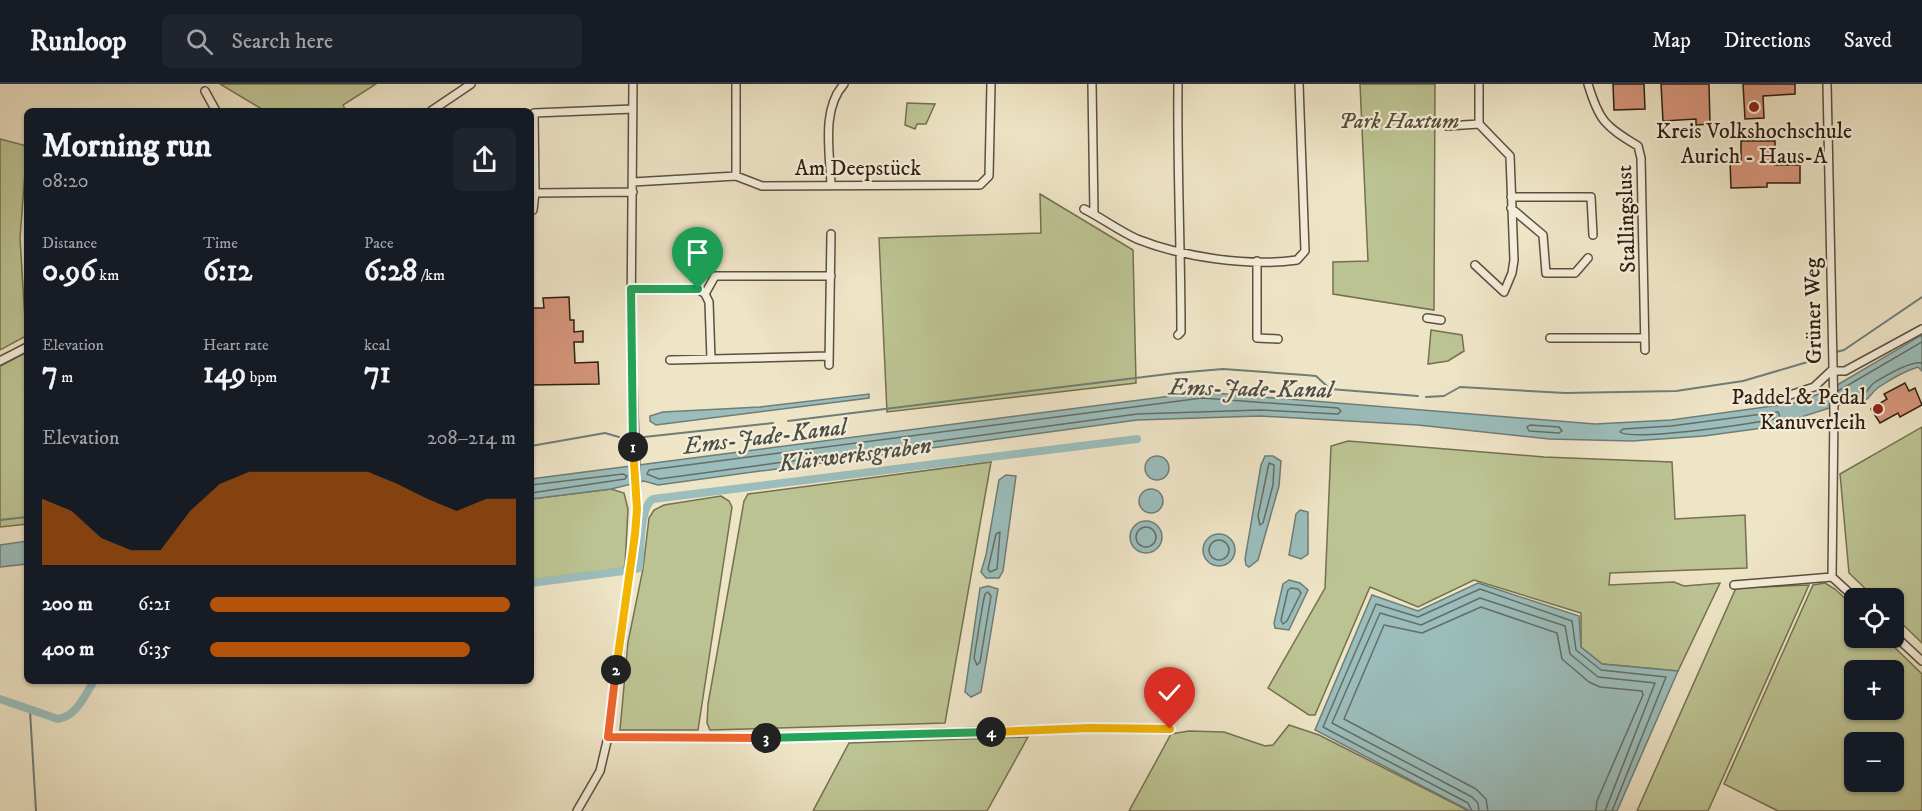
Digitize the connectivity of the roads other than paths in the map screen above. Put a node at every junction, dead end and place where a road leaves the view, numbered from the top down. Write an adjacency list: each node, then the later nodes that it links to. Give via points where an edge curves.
1 (471, 84): 14 (street)
2 (633, 84): 15 (street)
3 (736, 84): 18 (street)
4 (844, 84): 20 (street, via 832,107 829,124)
5 (991, 84): 20 (street, Am Deepstück, via 989,176 985,183)
6 (1092, 84): 27 (street)
7 (1178, 84): 30 (street)
8 (1299, 84): 32 (street, via 1305,251 1297,260)
9 (1479, 84): 16 (street)
10 (1588, 84): 41 (street, Stallingslust, via 1597,112 1614,132 1638,146 1641,158)
11 (1827, 84): 51 (street, Grüner Weg)
12 (205, 91): 13 (street)
13 (214, 108)
14 (435, 108)
15 (633, 109): 19 (street); 22 (street, via 534,113)
16 (1479, 124): 17 (street); 23 (street, via 1510,156)
17 (1447, 126)
18 (736, 176): 19 (street, Am Deepstück); 20 (street, Am Deepstück, via 762,186)
19 (633, 182): 21 (street)
20 (831, 185)
21 (633, 192): 22 (street); 35 (street)
22 (535, 193): 24 (street)
23 (1511, 197): 25 (street); 29 (street, via 1591,197)
24 (534, 202)
25 (1511, 208): 31 (street, via 1543,235 1546,273 1575,273); 33 (street, via 1514,260 1504,292)
26 (1084, 209): 27 (street)
27 (1094, 214): 30 (street, via 1136,238)
28 (831, 234): 34 (street)
29 (1593, 235)
30 (1181, 253): 32 (street); 40 (street)
31 (1588, 258)
32 (1257, 261): 42 (street, via 1257,338)
33 (1474, 265)
34 (831, 276): 36 (street, via 716,276); 46 (street)
35 (631, 289): 36 (street, via 698,289); 59 (street, via 635,534)
36 (705, 294): 47 (street, via 709,302)
37 (1428, 318): 38 (street)
38 (1441, 320)
39 (1922, 329): 51 (street, via 1845,371)
40 (1178, 335)
41 (1644, 338): 43 (street); 45 (street, Stallingslust)
42 (1278, 339)
43 (1550, 339)
44 (24, 349): 49 (street)
45 (1645, 350)
46 (830, 356): 47 (street); 50 (street)
47 (711, 359): 48 (street)
48 (670, 360)
49 (0, 362)
50 (829, 365)
51 (1831, 371): 52 (street, via 1814,387); 53 (street, Grüner Weg)
52 (1790, 395)
53 (1832, 577): 54 (street); 55 (street)
54 (1734, 585)
55 (1844, 588)
56 (1904, 644): 57 (street)
57 (1922, 661)
58 (1170, 729): 59 (street, via 758,738)
59 (608, 737): 60 (street, via 600,771)
60 (577, 811)

